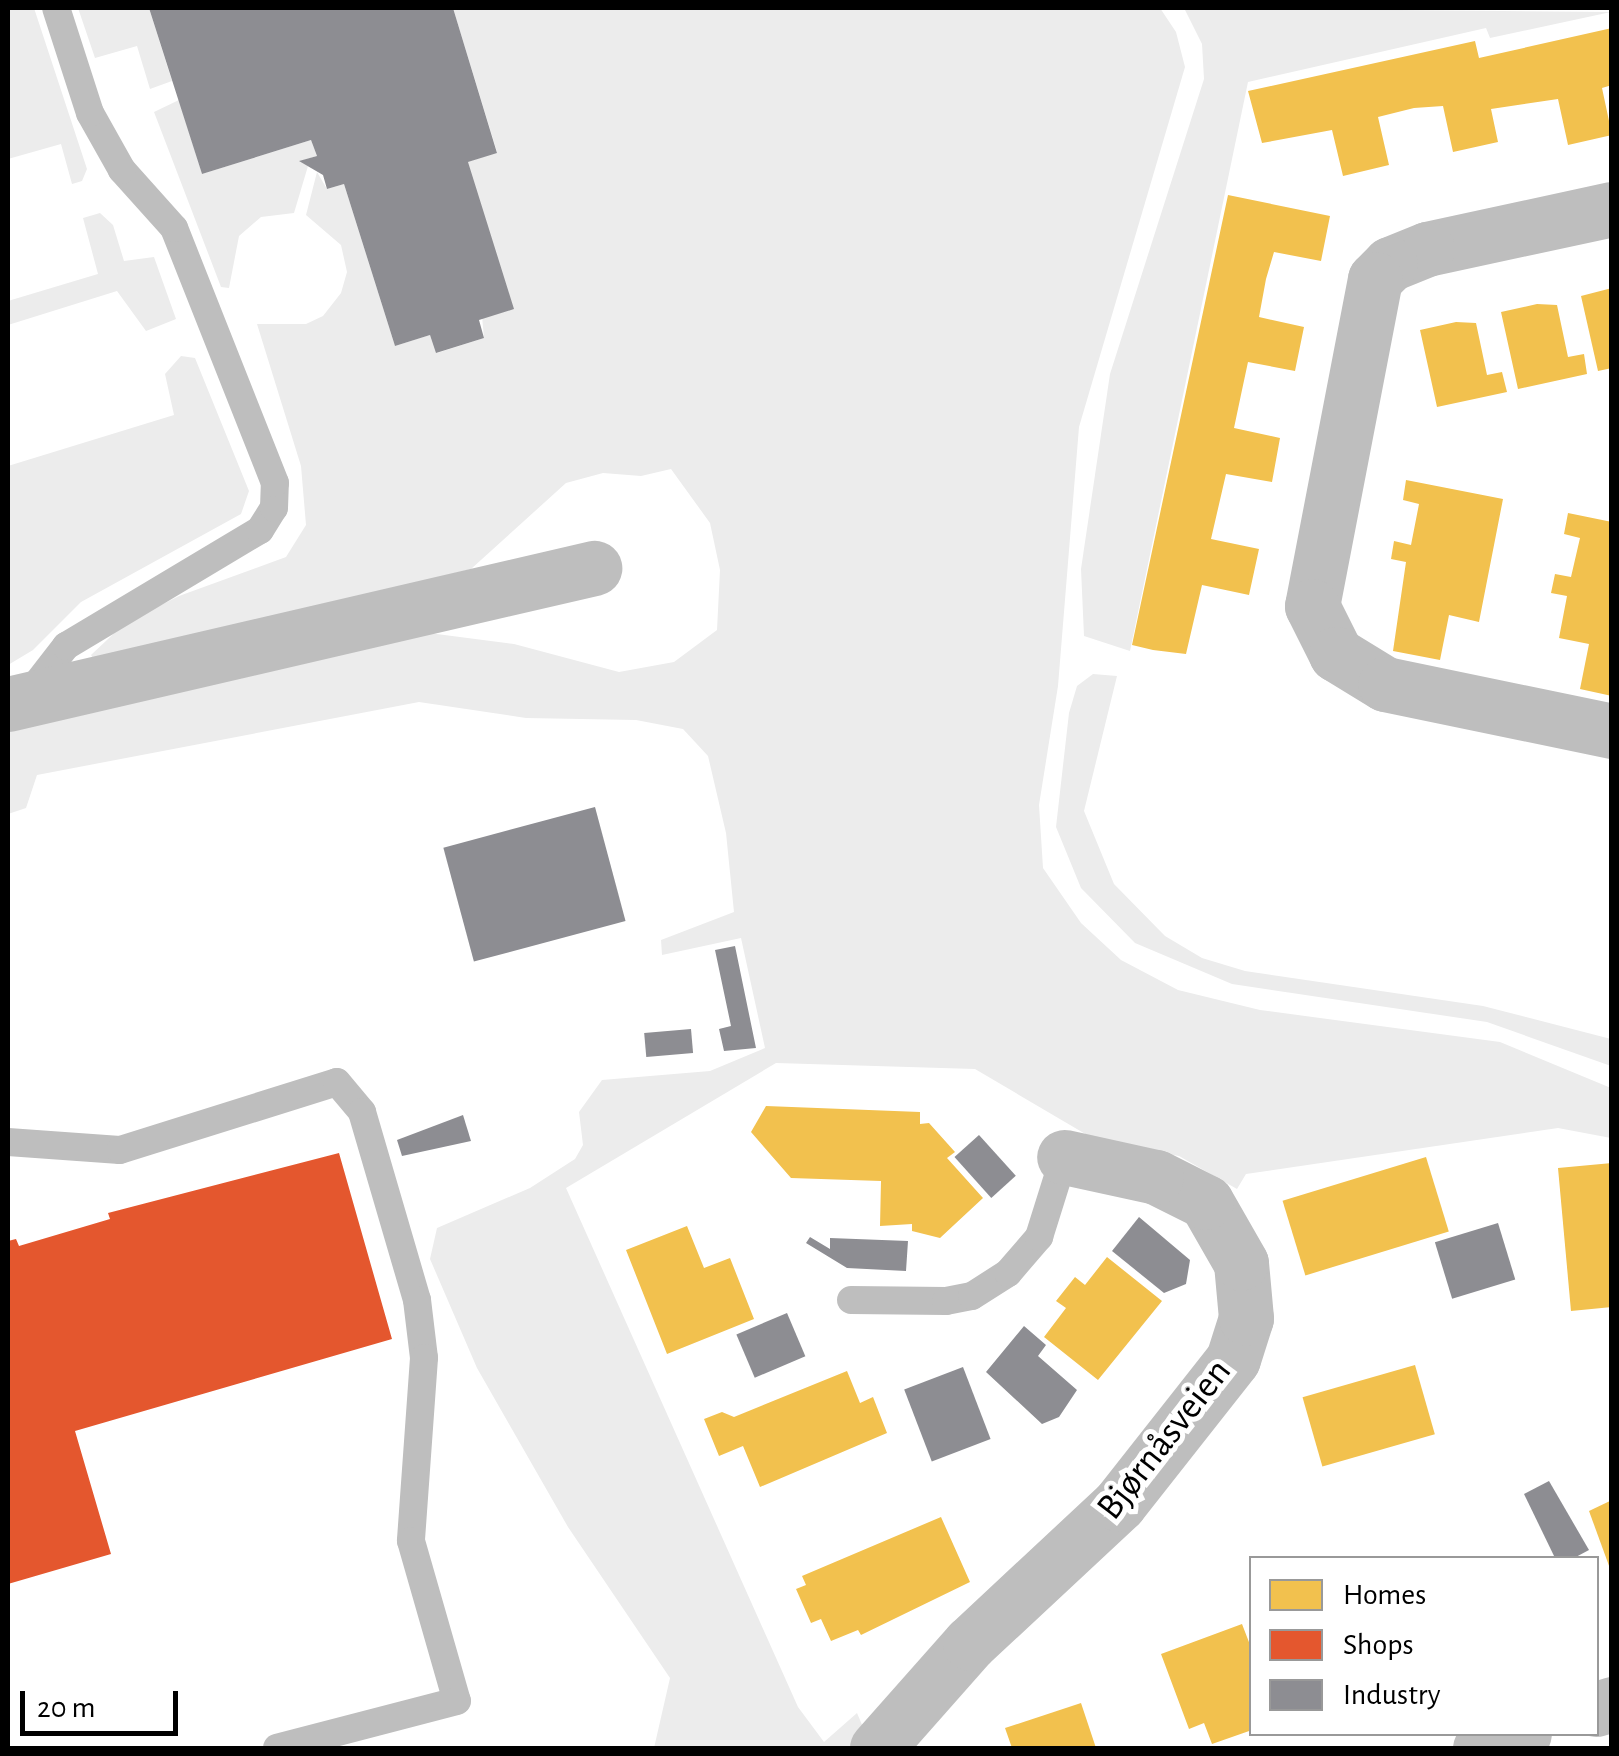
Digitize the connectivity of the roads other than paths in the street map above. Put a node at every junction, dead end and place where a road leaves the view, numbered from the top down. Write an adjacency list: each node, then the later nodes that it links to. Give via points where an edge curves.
1 (56, 8): 4 (lane, via 90,114 122,170 174,228 275,482 274,508 260,530 66,646)
2 (1612, 209): 5 (street, via 1427,249 1390,264 1375,279 1312,606 1336,654 1385,684)
3 (594, 568): 4 (street)
4 (15, 703)
5 (1612, 730)
6 (8, 1142): 10 (lane, via 120,1150 336,1082 362,1112 418,1300 424,1358 411,1541 456,1700)
7 (1064, 1157): 8 (lane, via 1039,1237 1008,1274 972,1296 946,1301); 11 (street, Bjørnåsveien, via 1156,1177 1206,1202 1241,1263 1246,1318 1238,1345 1208,1395 1120,1504 970,1643)
8 (852, 1300)
9 (1518, 1736): 12 (street)
10 (277, 1748)
11 (877, 1748)
12 (1480, 1748)

